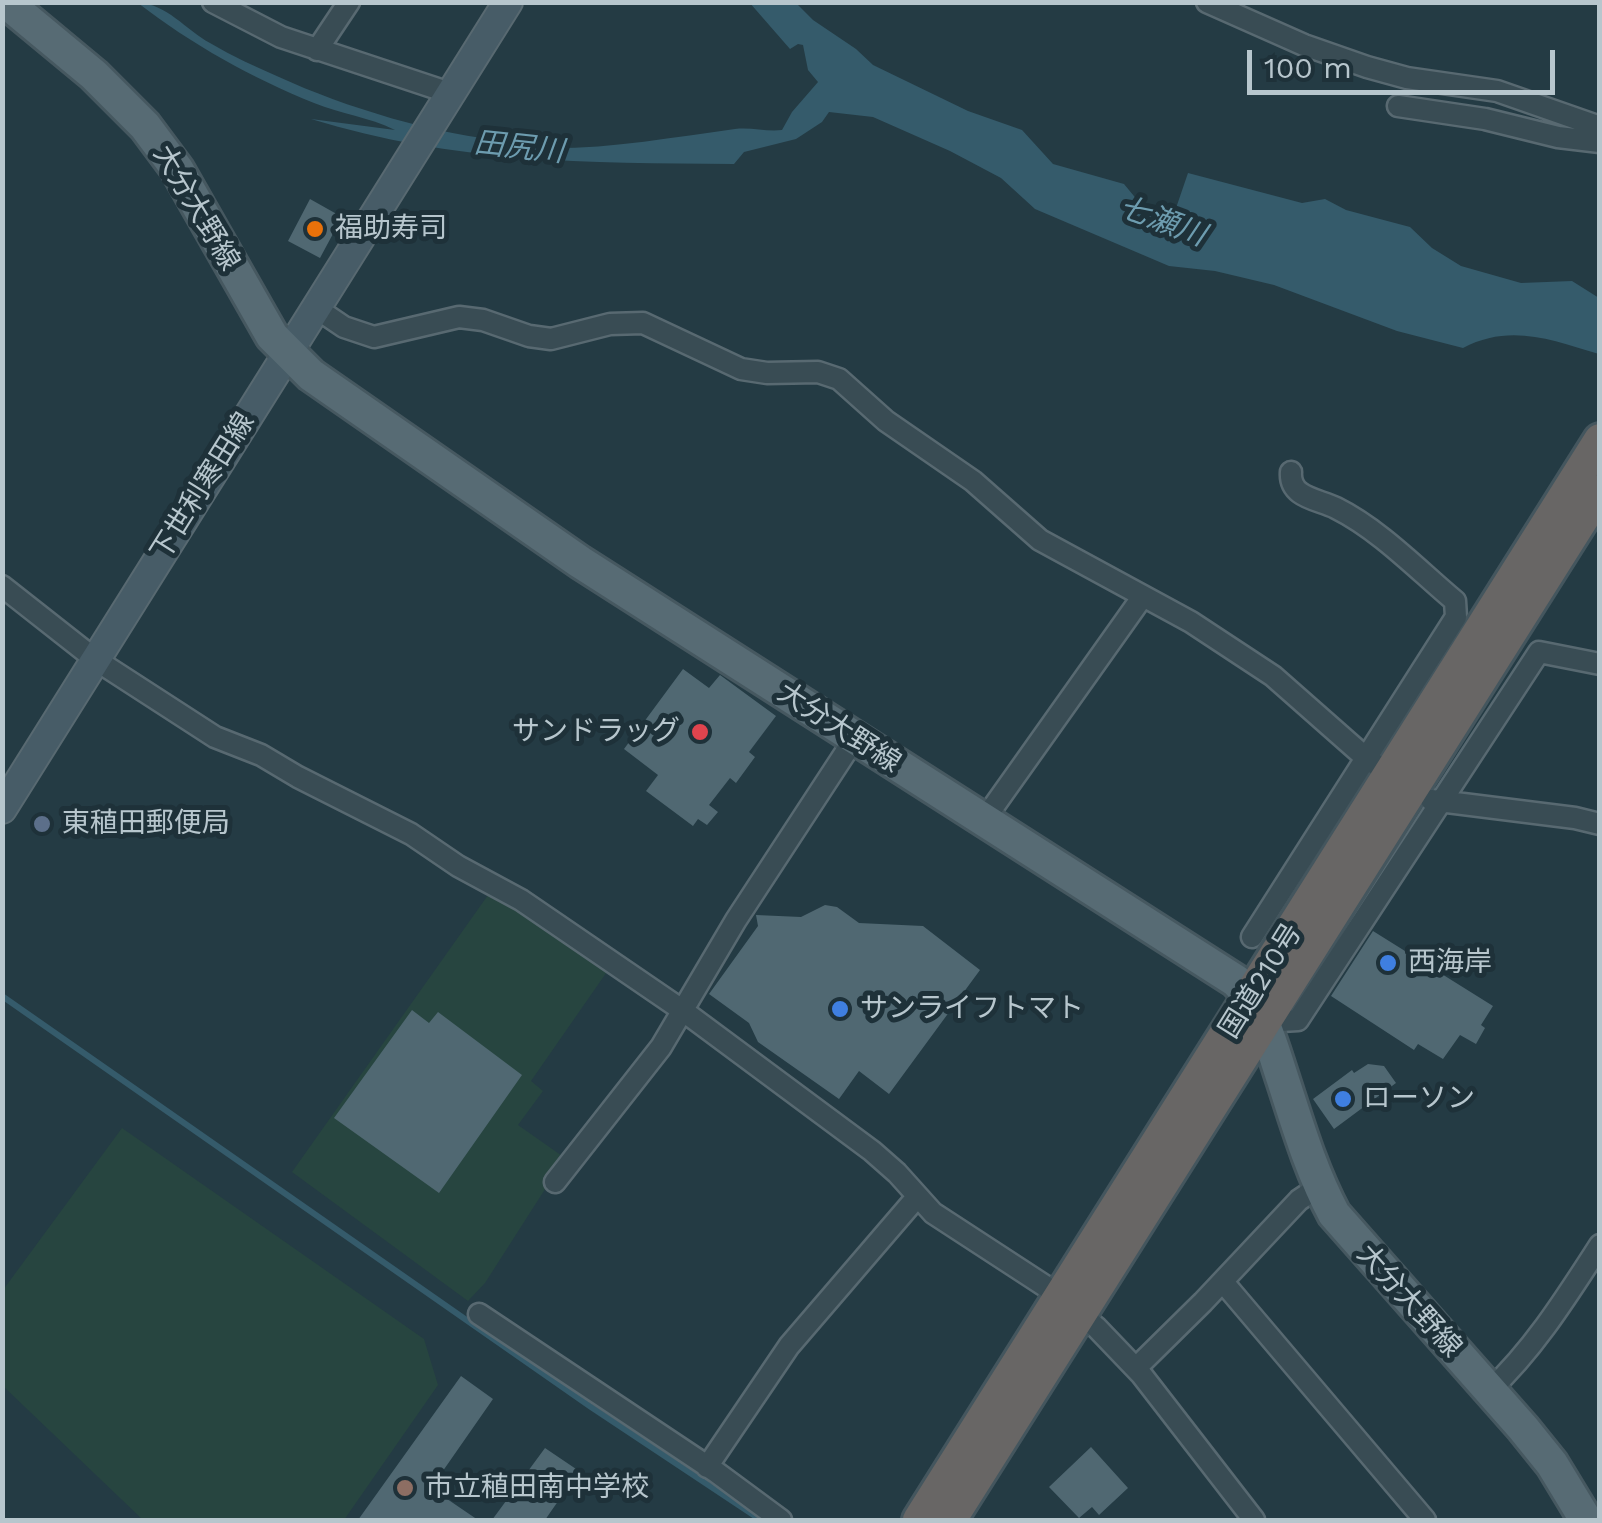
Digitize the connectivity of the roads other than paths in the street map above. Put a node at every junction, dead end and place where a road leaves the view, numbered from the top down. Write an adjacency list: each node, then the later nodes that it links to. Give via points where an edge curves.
1 (6, 2): 12 (main road, 大分大野線, via 118,97 162,148)
2 (213, 2): 6 (street)
3 (349, 2): 6 (street)
4 (508, 2): 7 (main road)
5 (1207, 2): 9 (street, via 1304,46 1407,78 1497,90)
6 (317, 50): 7 (street)
7 (444, 102): 11 (main road, 下世利寒田線)
8 (1398, 106): 10 (street)
9 (1600, 127)
10 (1600, 142)
11 (316, 308): 12 (main road, 下世利寒田線); 18 (street, via 374,337 459,317 552,338 632,322 742,369 830,374 1040,540)
12 (286, 353): 19 (main road, 下世利寒田線); 21 (main road, 大分大野線, via 496,507)
13 (1600, 440): 16 (highway, 国道210号)
14 (1292, 472): 22 (street, via 1295,489 1364,526 1458,608)
15 (1600, 491): 16 (highway, 国道210号)
16 (1543, 557): 22 (highway, 国道210号)
17 (2, 586): 19 (street)
18 (1142, 596): 22 (street, via 1281,682); 24 (street)
19 (96, 660): 23 (main road, 下世利寒田線); 27 (street, via 215,737 411,834)
20 (1600, 664): 22 (street, via 1539,652)
21 (855, 738): 24 (main road, 大分大野線); 27 (street)
22 (1402, 781): 25 (street); 26 (street); 28 (highway, 国道210号); 28 (street, via 1298,1020)
23 (2, 809)
24 (984, 820): 28 (main road, 大分大野線, via 1221,972)
25 (1600, 824)
26 (1252, 937)
27 (682, 1010): 29 (street, via 661,1047); 31 (street, via 872,1151)
28 (1257, 1010): 30 (main road, 大分大野線); 34 (highway, 国道210号)
29 (555, 1182)
30 (1320, 1186): 33 (street); 37 (main road, 大分大野線, via 1345,1228)
31 (917, 1197): 34 (street); 38 (street, via 789,1346)
32 (1600, 1245): 37 (street, via 1554,1315)
33 (1223, 1282): 36 (street); 43 (street)
34 (1071, 1306): 36 (street); 40 (highway, 国道210号); 41 (highway, 国道210号)
35 (479, 1314): 38 (street)
36 (1136, 1368): 42 (street)
37 (1489, 1391): 44 (main road, 大分大野線, via 1552,1464)
38 (707, 1466): 39 (street)
39 (781, 1520)
40 (920, 1520)
41 (950, 1520)
42 (1254, 1520)
43 (1426, 1520)
44 (1586, 1520)

